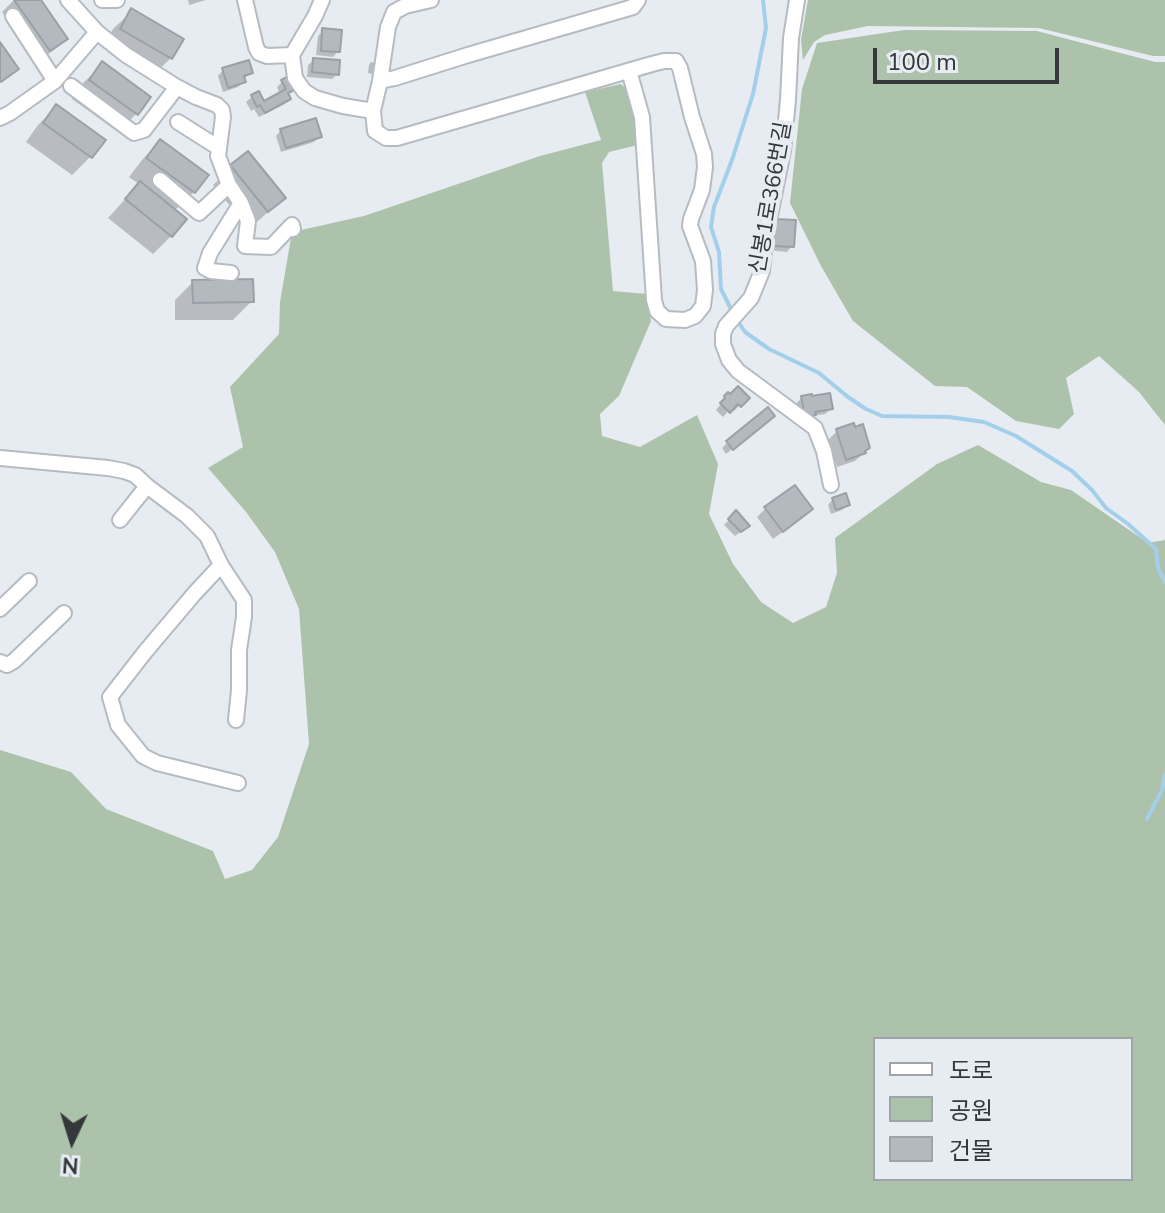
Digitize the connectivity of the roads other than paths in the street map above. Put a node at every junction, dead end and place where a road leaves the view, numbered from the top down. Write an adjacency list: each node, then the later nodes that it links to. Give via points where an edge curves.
1 (68, 0): 10 (street)
2 (102, 0): 3 (street)
3 (117, 0)
4 (245, 0): 11 (street, via 259,53)
5 (322, 0): 11 (street)
6 (431, 0): 14 (street, via 394,12)
7 (638, 0): 14 (street, via 633,7)
8 (797, 0): 27 (street, 신봉1로366번길, via 783,151 762,271 751,298 726,326 723,344 738,371 815,428)
9 (13, 16): 13 (street)
10 (97, 32): 13 (street); 16 (street)
11 (292, 55): 17 (street, via 295,78 304,91)
12 (629, 71): 12 (street, via 676,61 704,154 705,179 690,226 703,261 705,290 703,306 685,320 666,319 654,300 642,117); 17 (street, via 397,138 375,131)
13 (55, 81): 18 (street)
14 (380, 81): 17 (street)
15 (71, 86): 16 (street, via 134,133 144,130)
16 (177, 87): 20 (street, via 222,110)
17 (373, 111)
18 (0, 118)
19 (178, 122): 20 (street)
20 (219, 148): 22 (street)
21 (160, 180): 22 (street, via 199,213)
22 (229, 185): 23 (street)
23 (241, 203): 24 (street, via 248,221 245,246 271,247 292,225); 25 (street, via 205,264 207,270)
24 (293, 229)
25 (231, 273)
26 (0, 458): 28 (street, via 108,468 135,475)
27 (831, 485)
28 (147, 486): 29 (street); 30 (street, via 207,536)
29 (120, 520)
30 (221, 565): 35 (street, via 244,600); 36 (street, via 110,697 118,725 143,756)
31 (29, 581): 32 (street)
32 (0, 609)
33 (64, 613): 34 (street, via 14,661)
34 (0, 662)
35 (236, 720)
36 (238, 783)

